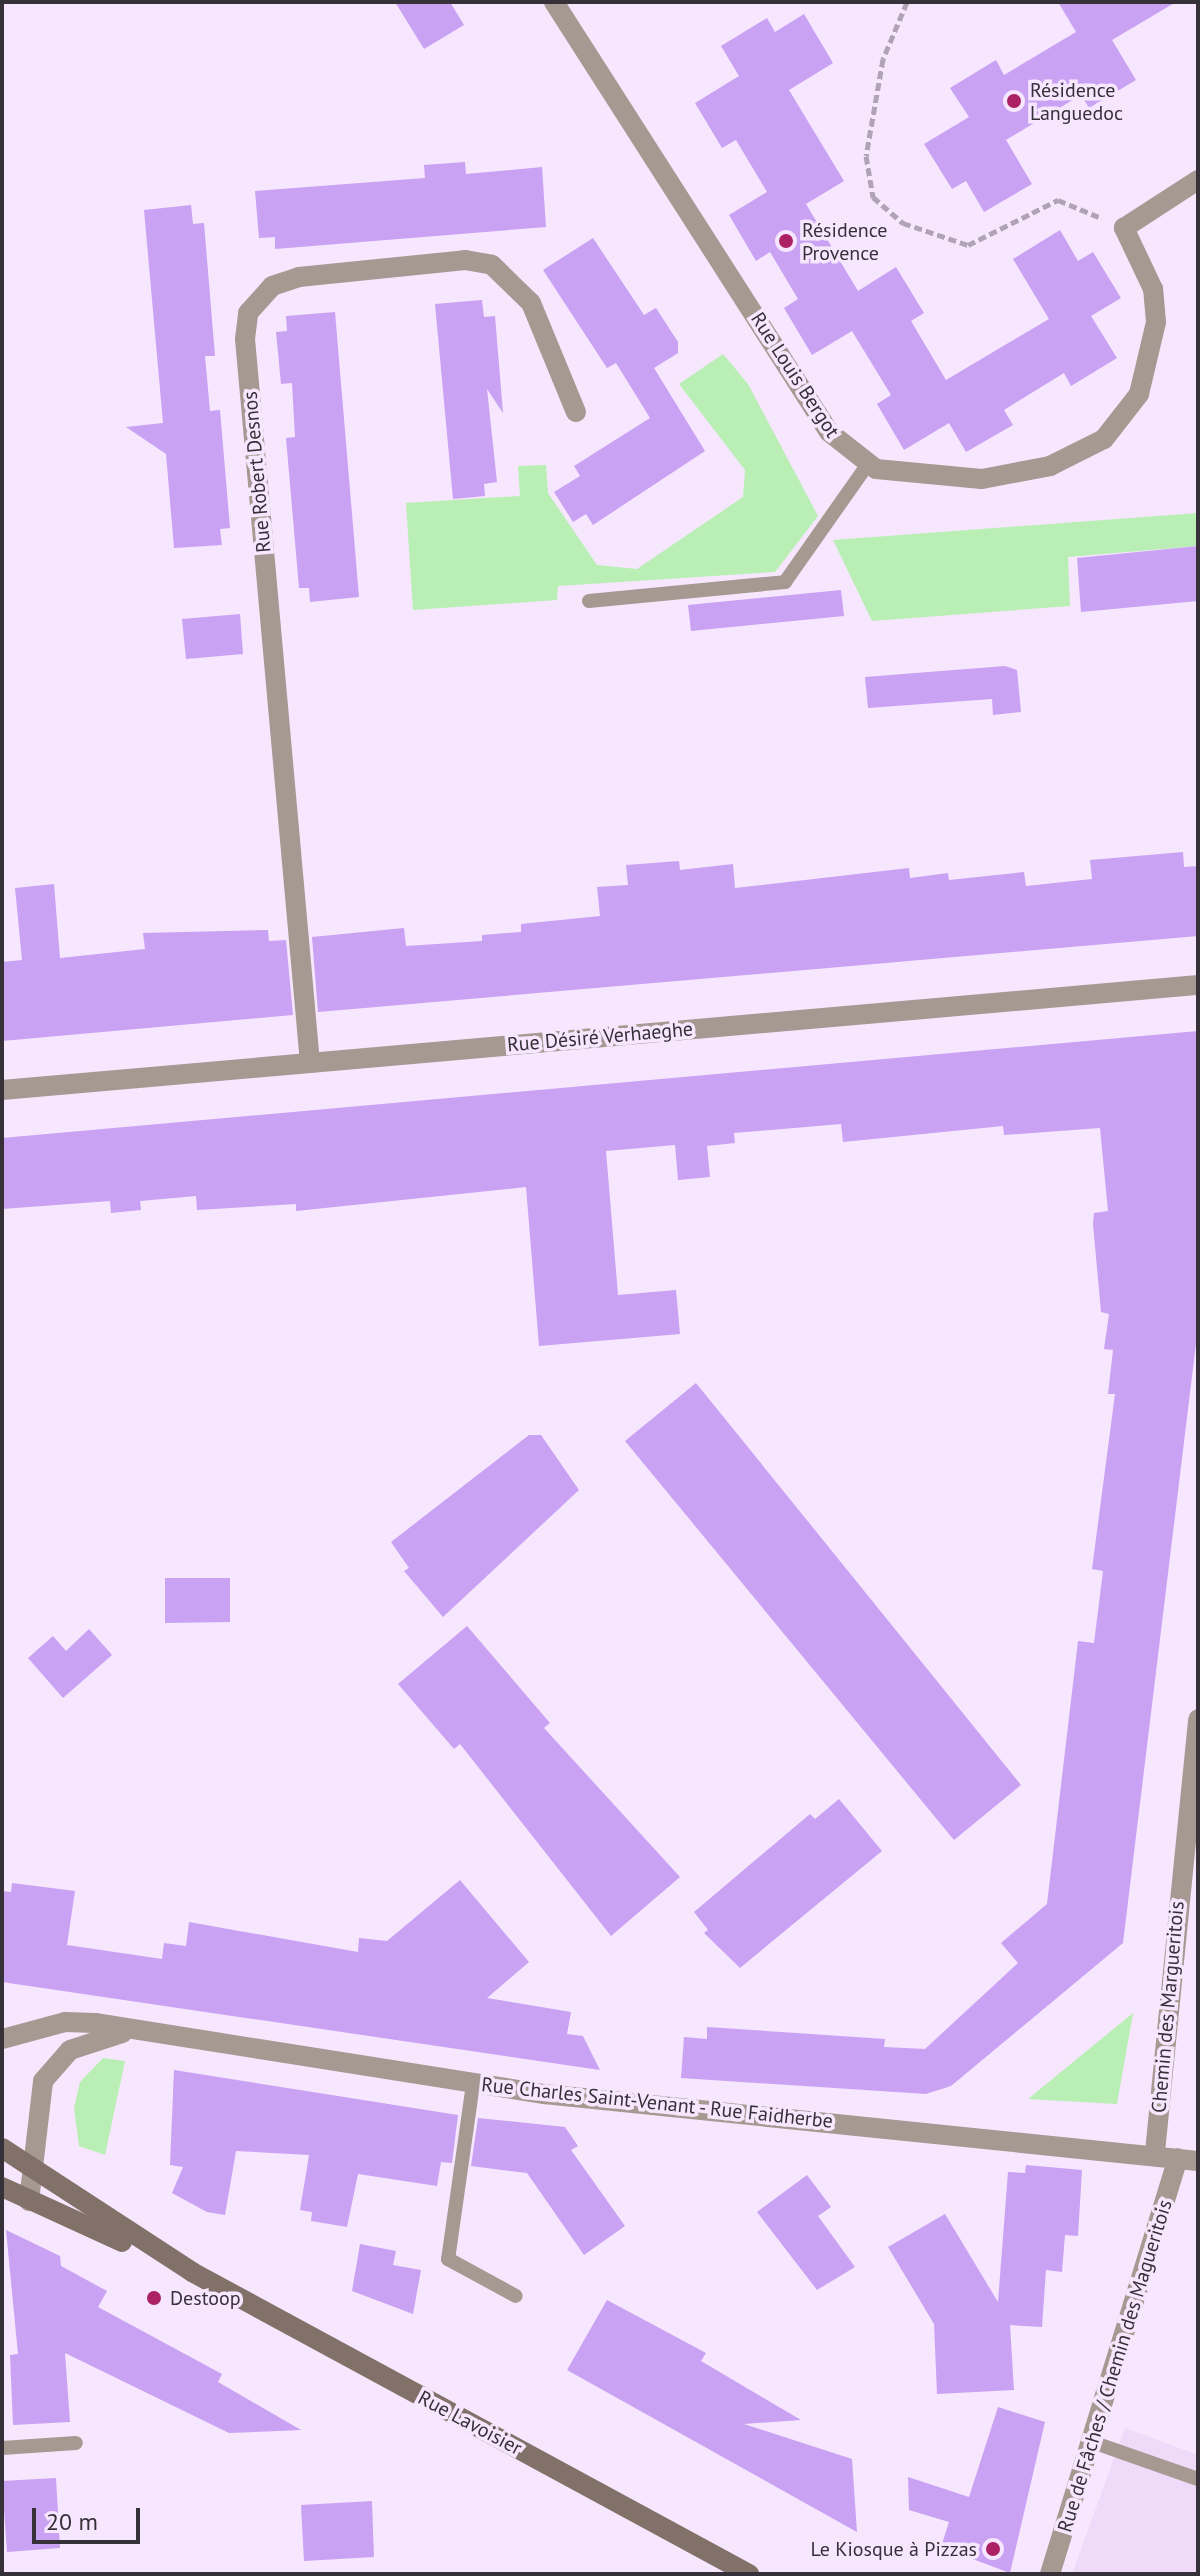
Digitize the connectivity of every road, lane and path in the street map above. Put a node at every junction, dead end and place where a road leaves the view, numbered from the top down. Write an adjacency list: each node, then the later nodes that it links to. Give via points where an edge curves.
1 (554, 2): 6 (street, Rue Louis Bergot, via 829,432)
2 (907, 2): 4 (path, via 883,59 869,142 873,197 903,223 968,245 1058,200)
3 (1198, 180): 4 (street)
4 (1124, 228): 6 (street, Rue Louis Bergot, via 1153,289 1156,322 1151,360 1122,422 1073,457 982,479 908,477)
5 (576, 412): 9 (street, Rue Robert Desnos, via 531,303 492,265 465,260 299,277 272,286 248,313 245,339)
6 (868, 464): 7 (lane, via 785,582)
7 (589, 601)
8 (1198, 985): 9 (street, Rue Désiré Verhaeghe)
9 (310, 1063): 10 (street, Rue Désiré Verhaeghe)
10 (2, 1090)
11 (1198, 1719): 12 (street, Chemin des Margueritois)
12 (1191, 1833): 17 (street, Chemin des Margueritois)
13 (138, 2032): 14 (street, Rue Charles Saint-Venant - Rue Faidherbe, via 65,2022); 15 (street, Rue Charles Saint-Venant - Rue Faidherbe); 20 (street, via 87,2041 54,2065 37,2100)
14 (2, 2039)
15 (473, 2084): 17 (street, Rue Charles Saint-Venant - Rue Faidherbe); 24 (lane, via 448,2259)
16 (2, 2148): 20 (main road, Rue Lavoisier)
17 (1155, 2152): 18 (street, Rue Charles Saint-Venant - Rue Faidherbe)
18 (1188, 2160): 26 (street, Rue de Fâches / Chemin des Magueritois)
19 (2, 2163): 20 (main road, Rue Lavoisier)
20 (32, 2172): 22 (street); 23 (main road, Rue Lavoisier)
21 (2, 2187): 22 (main road, Rue Lavoisier)
22 (29, 2201): 23 (main road, Rue Lavoisier)
23 (192, 2272): 29 (main road, Rue Lavoisier)
24 (516, 2296)
25 (76, 2443): 27 (lane)
26 (1095, 2443): 28 (lane); 30 (street, Rue de Fâches / Chemin des Magueritois)
27 (2, 2448)
28 (1198, 2479)
29 (749, 2574)
30 (1050, 2574)

